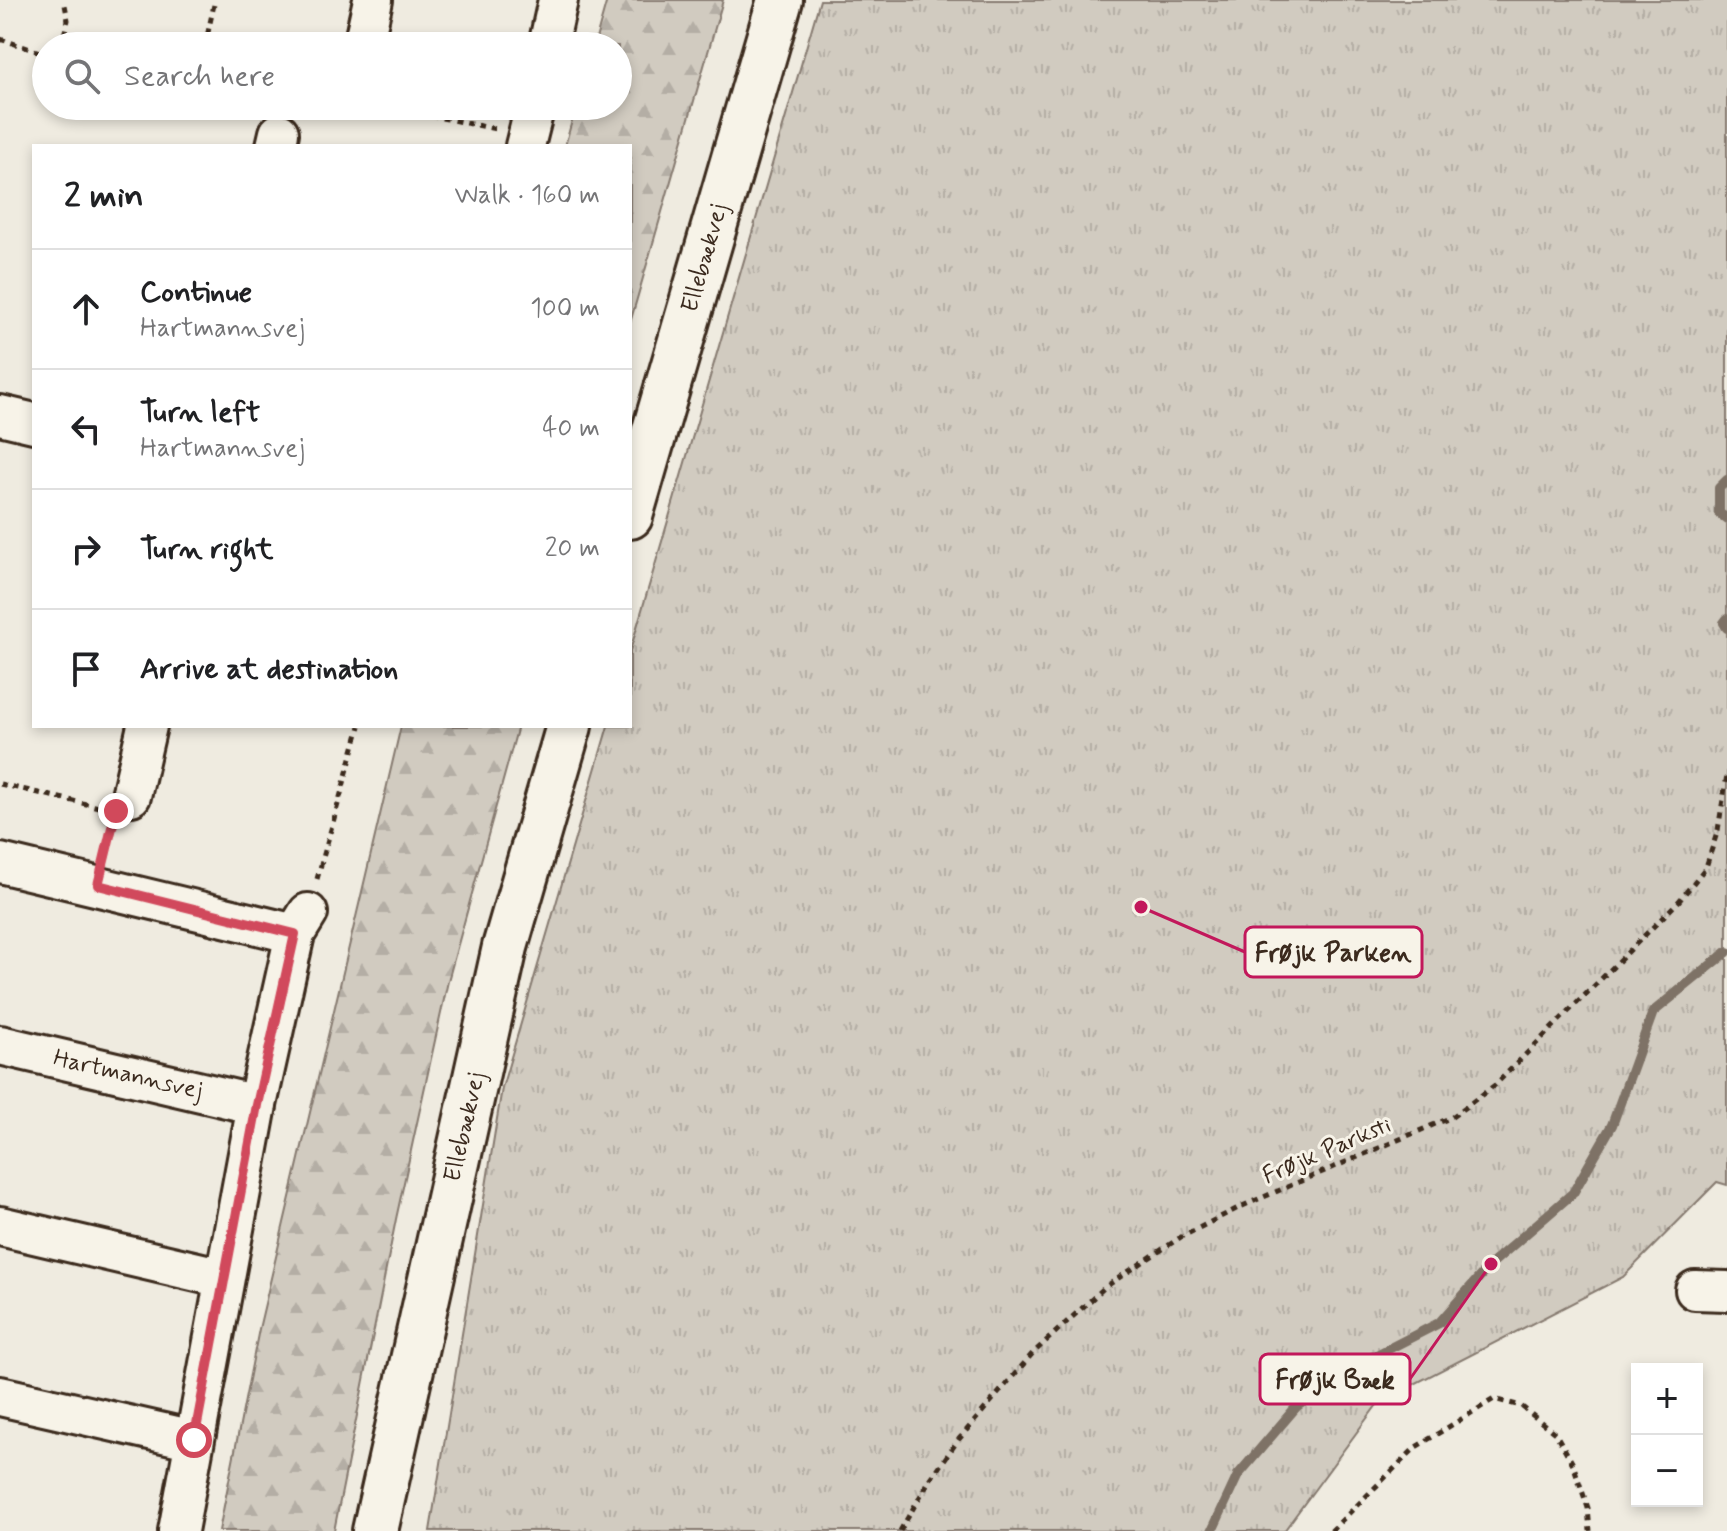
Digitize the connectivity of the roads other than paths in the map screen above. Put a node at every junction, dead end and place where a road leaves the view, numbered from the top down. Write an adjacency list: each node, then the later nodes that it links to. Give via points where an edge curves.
1 (373, 0): 4 (street)
2 (558, 0): 5 (street)
3 (780, 0): 8 (street, Ellebækvej)
4 (366, 32)
5 (551, 32)
6 (0, 415): 7 (street)
7 (32, 423)
8 (632, 509)
9 (146, 728): 11 (street)
10 (568, 728): 20 (street, Ellebækvej, via 505,947)
11 (123, 804)
12 (0, 863): 14 (street, via 301,924)
13 (0, 1045): 14 (street, Hartmannsvej)
14 (257, 1105): 16 (street)
15 (0, 1226): 16 (street)
16 (223, 1278): 18 (street)
17 (0, 1396): 18 (street)
18 (194, 1440): 19 (street)
19 (178, 1531)
20 (375, 1531)

